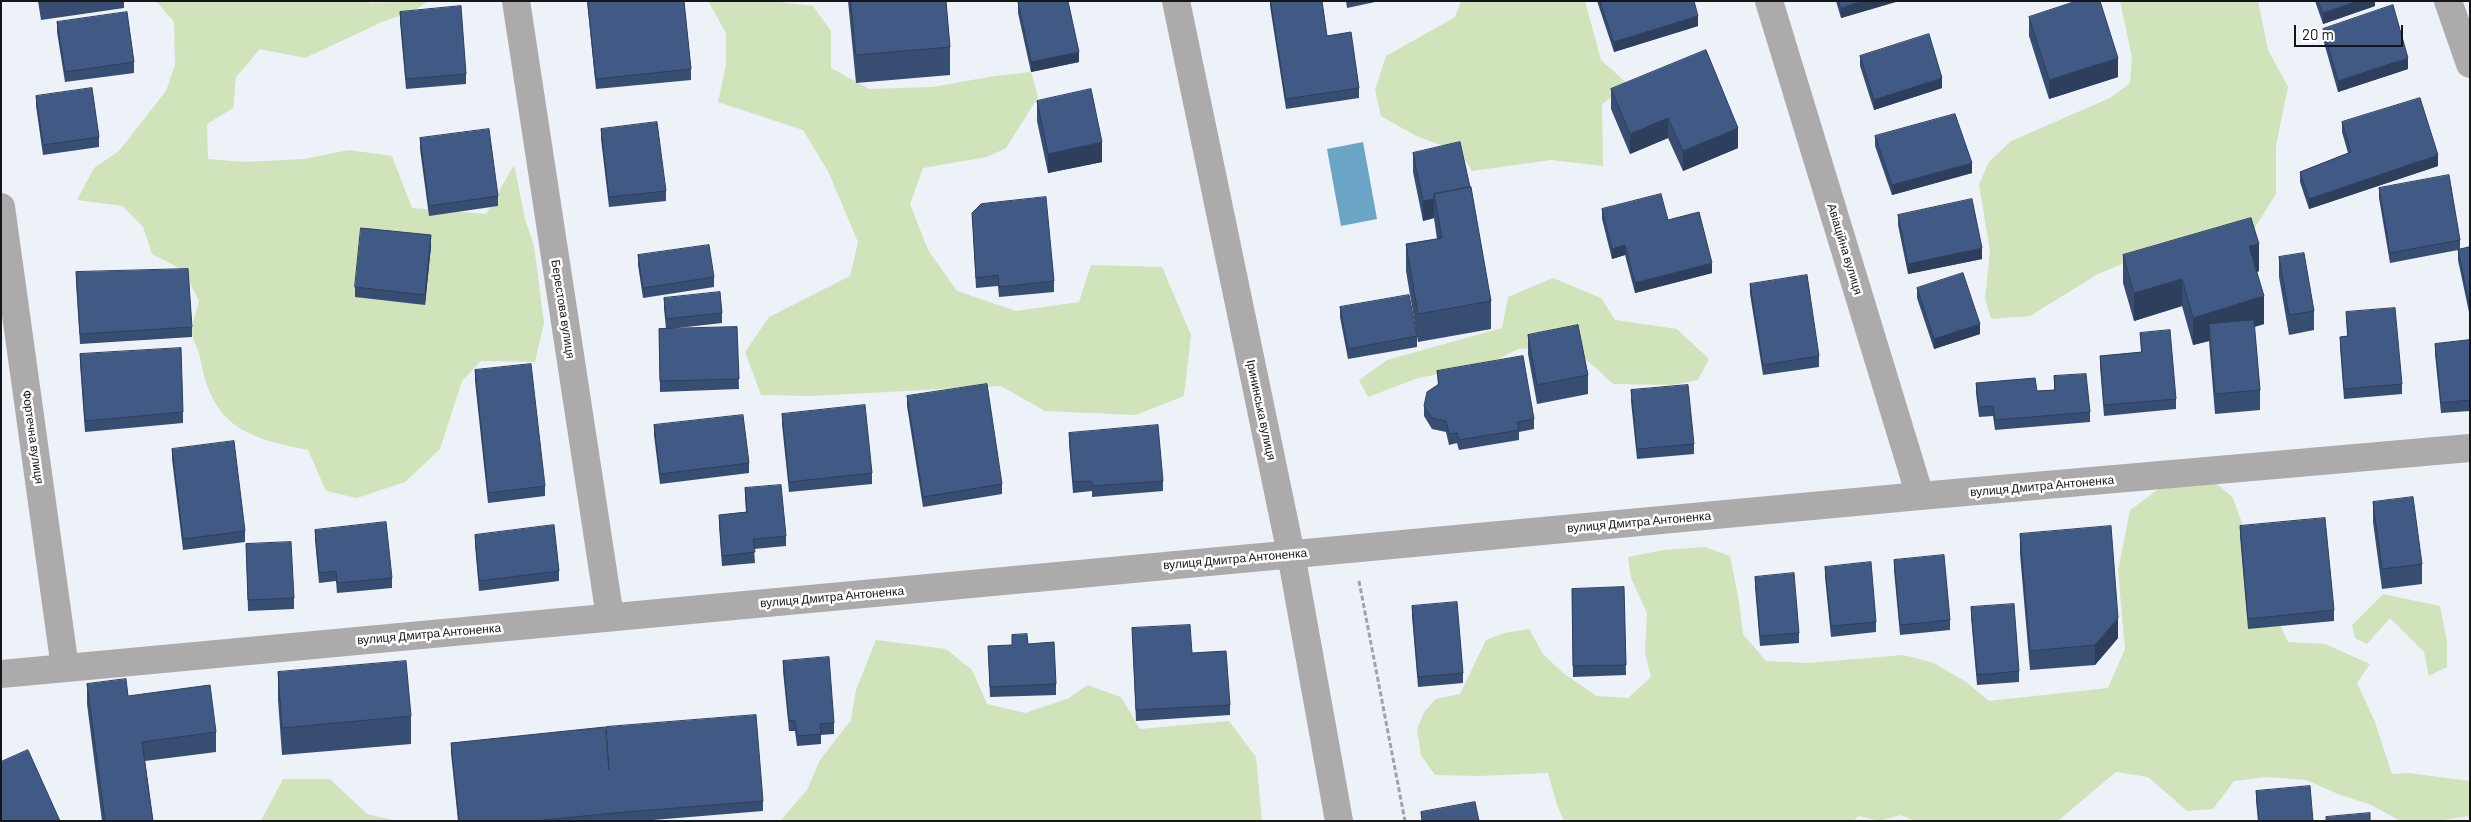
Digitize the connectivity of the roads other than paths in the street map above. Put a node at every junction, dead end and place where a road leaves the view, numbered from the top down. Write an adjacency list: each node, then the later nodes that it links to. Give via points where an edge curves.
1 (516, 1): 10 (street, Берестова вулиця)
2 (1176, 1): 9 (street, Ірининська вулиця)
3 (1769, 1): 8 (street, Авіаційна вулиця)
4 (2448, 1): 5 (street)
5 (2470, 64)
6 (1, 207): 11 (street, Фортечна вулиця)
7 (2470, 448): 8 (street, вулиця Дмитра Антоненка)
8 (1920, 496): 9 (street, вулиця Дмитра Антоненка)
9 (1291, 554): 10 (street, вулиця Дмитра Антоненка); 13 (street, Ірининська вулиця)
10 (610, 617): 11 (street, вулиця Дмитра Антоненка)
11 (65, 668): 12 (street, вулиця Дмитра Антоненка)
12 (1, 674)
13 (1339, 821)

